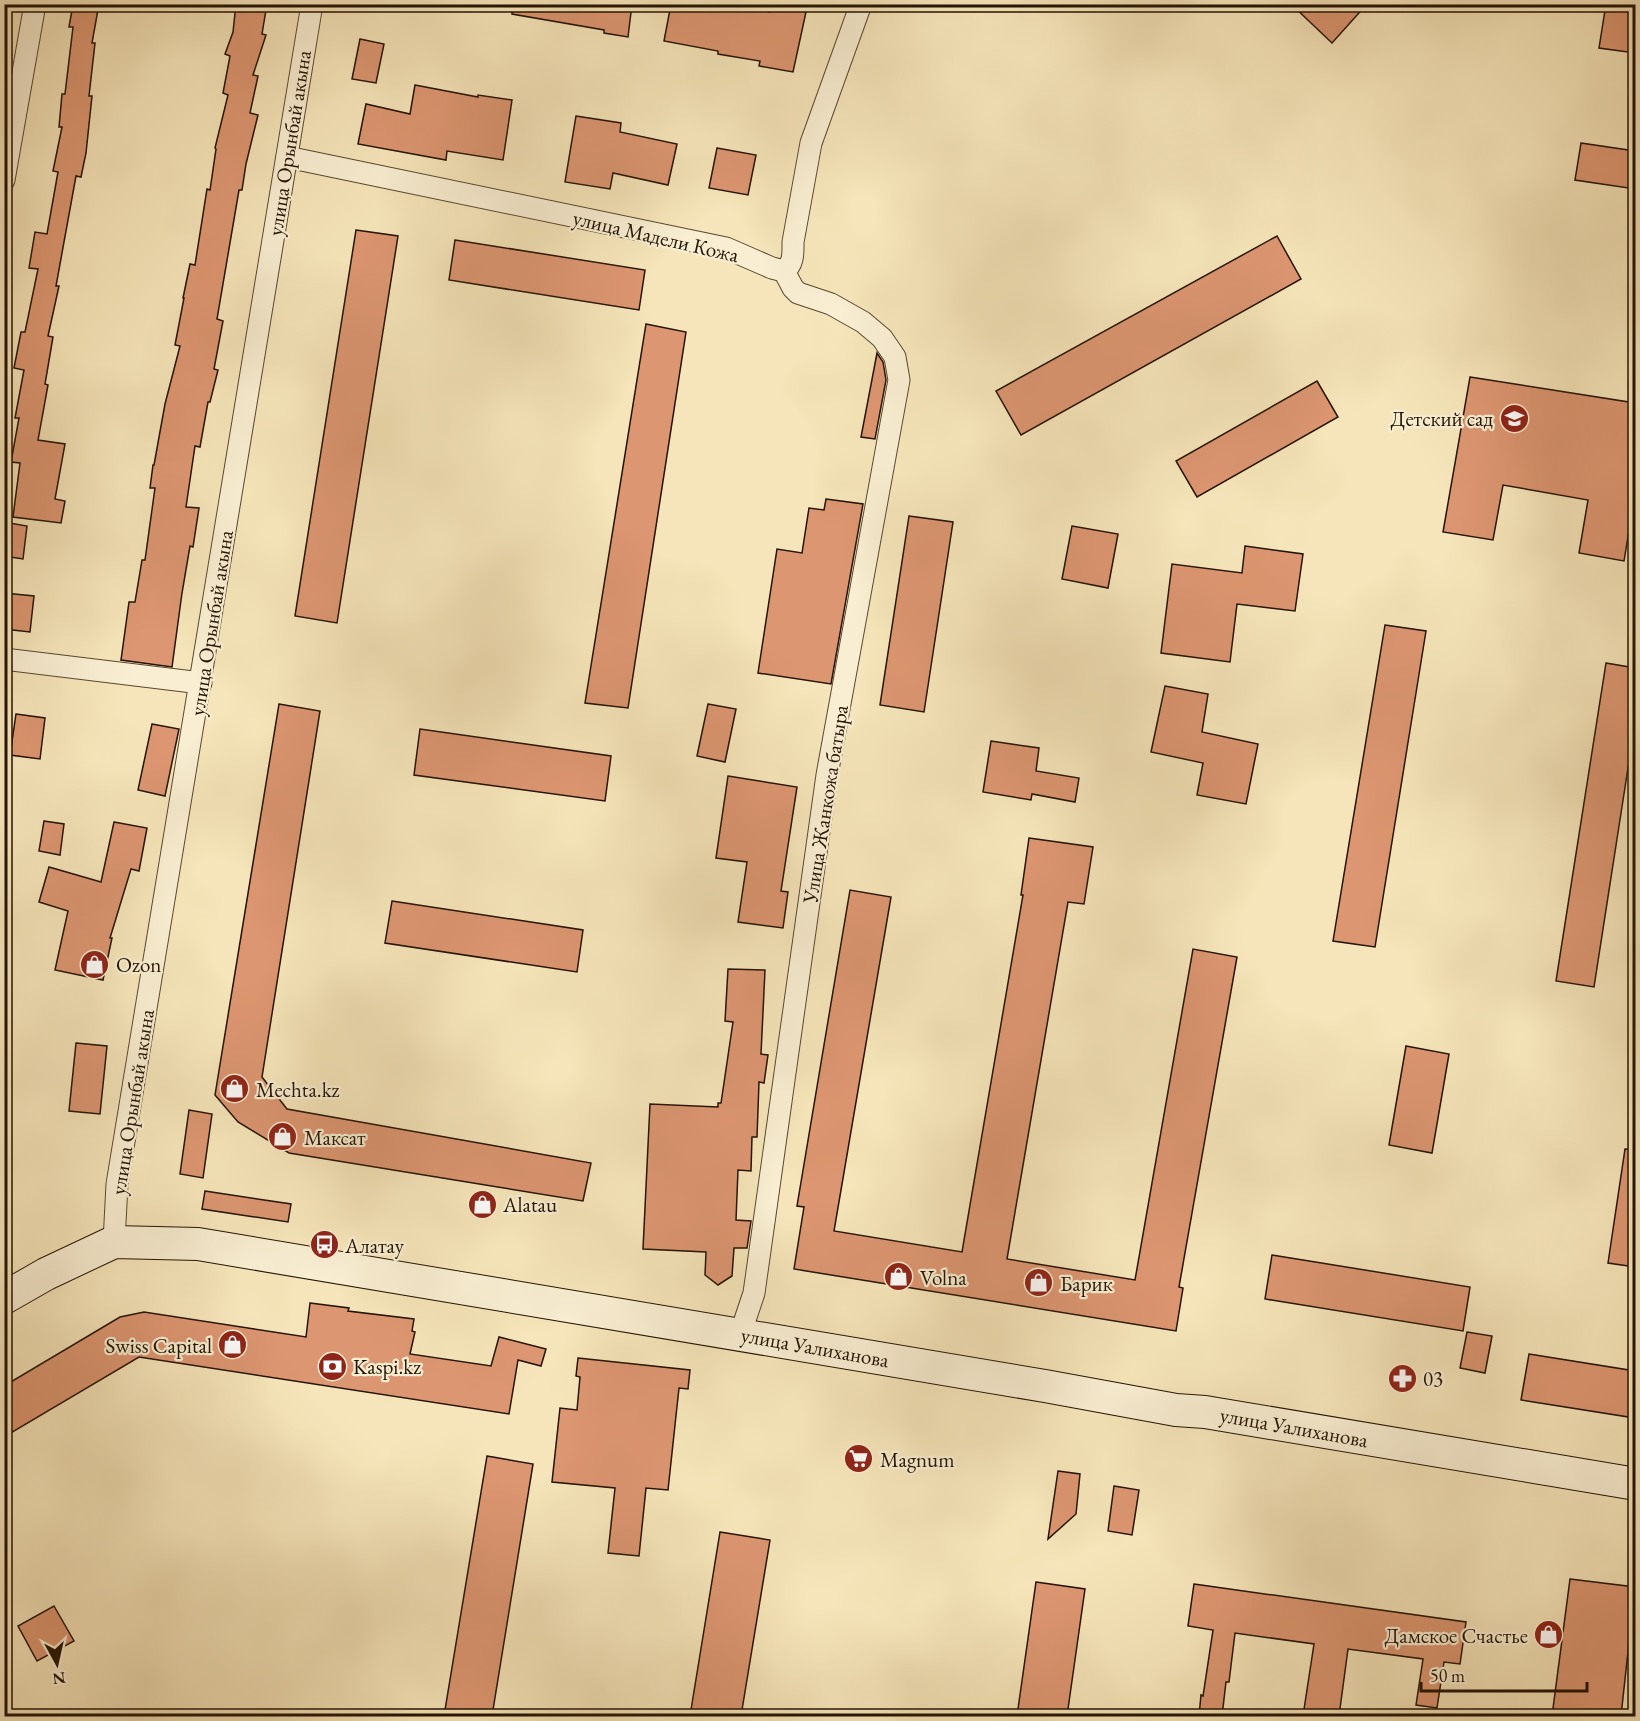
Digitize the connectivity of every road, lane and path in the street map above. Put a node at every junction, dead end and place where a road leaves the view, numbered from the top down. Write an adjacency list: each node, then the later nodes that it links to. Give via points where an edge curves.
1 (35, 4): 4 (street)
2 (312, 4): 5 (street, улица Орынбай акына)
3 (861, 4): 7 (street, via 811,143 793,258 790,268)
4 (9, 129): 6 (street)
5 (287, 157): 7 (street, улица Мадели Кожа, via 726,248); 9 (street, улица Орынбай акына)
6 (4, 180)
7 (784, 271): 12 (street, Улица Жанкожа батыра, via 798,293 831,304 882,338 895,357 899,380 827,775 754,1293)
8 (4, 659): 9 (street)
9 (201, 683): 10 (street, улица Орынбай акына, via 117,1184)
10 (114, 1242): 11 (main road, улица Уалиханова); 12 (main road, улица Уалиханова, via 198,1244)
11 (4, 1298)
12 (740, 1335): 13 (main road, улица Уалиханова)
13 (1635, 1484)

